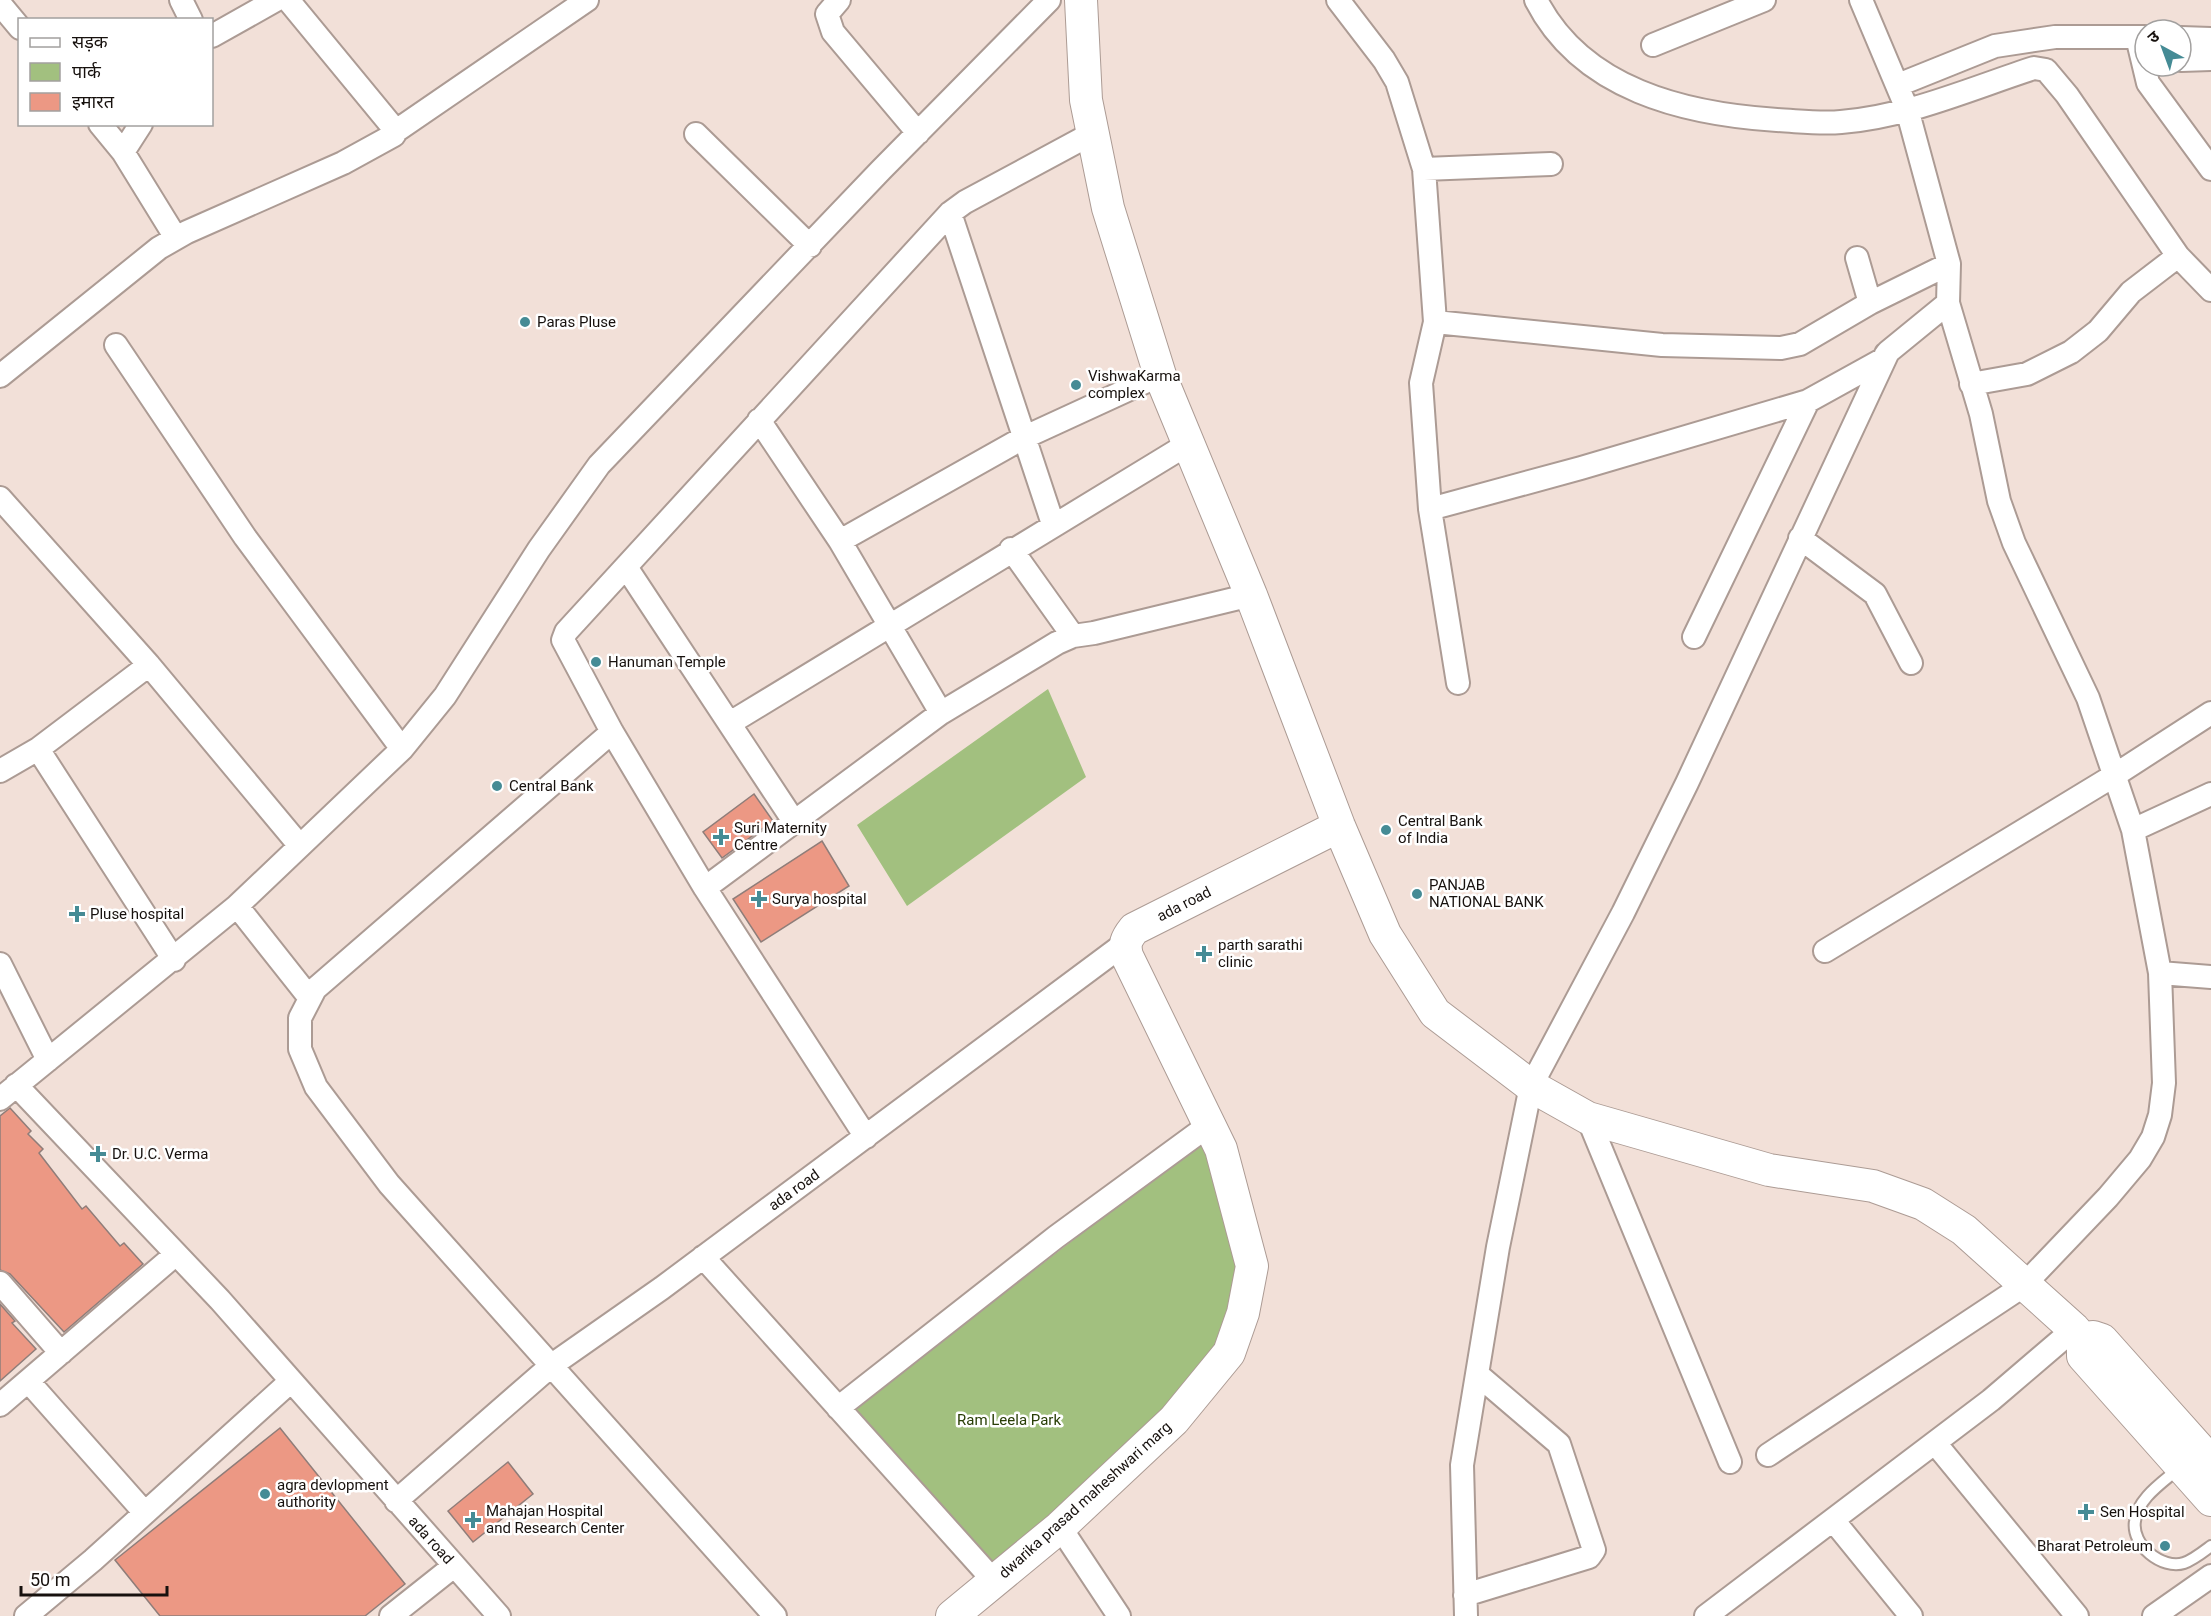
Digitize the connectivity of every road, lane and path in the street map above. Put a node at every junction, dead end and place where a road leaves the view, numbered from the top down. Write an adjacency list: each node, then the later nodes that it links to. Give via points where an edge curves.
1 (181, 0): 13 (street)
2 (276, 0): 15 (street)
3 (288, 0): 25 (street)
4 (587, 0): 25 (street)
5 (839, 0): 28 (street, via 827,14 833,32)
6 (1049, 0): 28 (street)
7 (1081, 0): 29 (main road, via 1083,75)
8 (1338, 0): 33 (street, via 1397,82)
9 (1536, 0): 24 (street, via 1575,52 1611,79 1668,103 1731,117 1828,123)
10 (1764, 0): 19 (street)
11 (1861, 0): 23 (street)
12 (0, 4): 14 (street)
13 (190, 18)
14 (18, 25)
15 (213, 35)
16 (2133, 37): 23 (street, via 2055,37 1995,46)
17 (2193, 38): 18 (street)
18 (2211, 39)
19 (1653, 45)
20 (2211, 59): 21 (street)
21 (2193, 60)
22 (2147, 78): 34 (street)
23 (1898, 85): 24 (street)
24 (1907, 109): 38 (street, via 2034,68 2046,70 2067,94); 40 (street)
25 (389, 124): 36 (street, via 394,135 343,164)
26 (102, 126): 31 (street)
27 (140, 126): 31 (street)
28 (918, 133): 37 (street)
29 (1093, 133): 35 (street); 47 (main road, via 1108,208)
30 (696, 134): 37 (street)
31 (123, 152): 36 (street)
32 (1551, 164): 33 (street)
33 (1424, 169): 44 (street)
34 (2211, 169)
35 (950, 213): 51 (street); 52 (street)
36 (168, 225): 48 (street, via 159,248)
37 (810, 246): 73 (street, via 599,465 545,540 445,696)
38 (2178, 256): 41 (street); 49 (street, via 2131,292 2098,331 2071,352 2027,374)
39 (1857, 258): 42 (street)
40 (1949, 264): 42 (street); 43 (street)
41 (2211, 290)
42 (1870, 303): 44 (street, via 1800,344 1781,348 1662,345)
43 (1948, 303): 46 (street); 49 (street)
44 (1435, 322): 55 (street, via 1421,383)
45 (116, 345): 73 (street, via 245,537)
46 (1888, 352): 50 (street, via 1884,359); 57 (street)
47 (1160, 375): 52 (street); 53 (main road)
48 (0, 376)
49 (1971, 384): 75 (street, via 1999,501 2014,543 2088,698)
50 (1808, 401): 55 (street); 64 (street)
51 (759, 420): 58 (street); 60 (street)
52 (1023, 438): 56 (street); 58 (street)
53 (1188, 444): 56 (street); 61 (main road)
54 (0, 498): 66 (street)
55 (1430, 509): 67 (street)
56 (1053, 524): 59 (street)
57 (1800, 538): 65 (street, via 1875,594); 91 (street, via 1633,893)
58 (840, 541): 62 (street)
59 (1011, 549): 62 (street); 63 (street)
60 (626, 567): 70 (street); 71 (street, via 563,640)
61 (1251, 595): 63 (street); 78 (main road)
62 (891, 624): 68 (street); 70 (street)
63 (1073, 636): 68 (street)
64 (1694, 637)
65 (1911, 663)
66 (149, 665): 72 (street); 80 (street)
67 (1458, 683)
68 (941, 713): 77 (street)
69 (2211, 713): 75 (street)
70 (730, 723): 77 (street)
71 (612, 732): 81 (street); 89 (street)
72 (38, 748): 74 (street); 85 (street)
73 (402, 749): 80 (street)
74 (0, 771)
75 (2115, 775): 79 (street); 84 (street)
76 (2211, 794): 79 (street)
77 (795, 823): 81 (street)
78 (1339, 826): 83 (main road, ada road, via 1134,929); 91 (main road, via 1385,934 1435,1013)
79 (2133, 830): 87 (street)
80 (300, 846): 82 (street)
81 (705, 888): 95 (street)
82 (237, 906): 85 (street); 89 (street)
83 (1124, 944): 94 (main road, dwarika prasad maheshwari marg); 95 (street, ada road)
84 (1825, 951)
85 (174, 960): 90 (street)
86 (0, 964): 90 (street)
87 (2160, 973): 88 (street); 99 (street, via 2164,1083 2153,1137 2108,1197)
88 (2211, 977)
89 (309, 997): 102 (street, via 300,1018 300,1049 316,1087 389,1184)
90 (48, 1060): 92 (street)
91 (1531, 1086): 93 (main road); 103 (street)
92 (8, 1092): 96 (street)
93 (1588, 1118): 99 (main road, via 1769,1170 1873,1186 1923,1203 1964,1230); 110 (street)
94 (1209, 1125): 107 (street, via 1056,1237); 116 (main road, dwarika prasad maheshwari marg, via 1221,1149 1252,1266 1237,1334 1229,1353 1174,1420)
95 (866, 1137): 97 (street, ada road)
96 (176, 1254): 101 (street); 105 (street)
97 (703, 1257): 102 (street, ada road); 107 (street)
98 (0, 1283): 101 (street)
99 (2023, 1286): 100 (main road); 109 (street)
100 (2078, 1334): 108 (street); 111 (main road, via 2102,1340)
101 (61, 1353): 104 (street)
102 (552, 1365): 113 (street, ada road); 125 (street)
103 (1477, 1374): 121 (street, via 1462,1466); 121 (street, via 1558,1444 1594,1550 1590,1557)
104 (28, 1381): 106 (street); 114 (street)
105 (291, 1381): 113 (street); 114 (street)
106 (0, 1405)
107 (838, 1408): 120 (street)
108 (1935, 1443): 115 (street); 130 (street)
109 (1768, 1455)
110 (1730, 1462)
111 (2196, 1464): 112 (main road); 117 (lane, via 2153,1491 2140,1506 2134,1523 2140,1543 2168,1565 2185,1563)
112 (2211, 1500)
113 (396, 1501): 118 (street, ada road)
114 (145, 1513): 123 (street)
115 (1833, 1520): 128 (street); 129 (street)
116 (1060, 1527): 120 (main road, dwarika prasad maheshwari marg); 127 (street)
117 (2211, 1546)
118 (454, 1566): 122 (street, ada road); 124 (street)
119 (2211, 1575): 131 (street)
120 (994, 1581): 126 (main road, dwarika prasad maheshwari marg)
121 (1465, 1606)
122 (493, 1614)
123 (26, 1616)
124 (391, 1616)
125 (775, 1616)
126 (952, 1616)
127 (1119, 1616)
128 (1706, 1616)
129 (1911, 1616)
130 (2077, 1616)
131 (2154, 1616)

